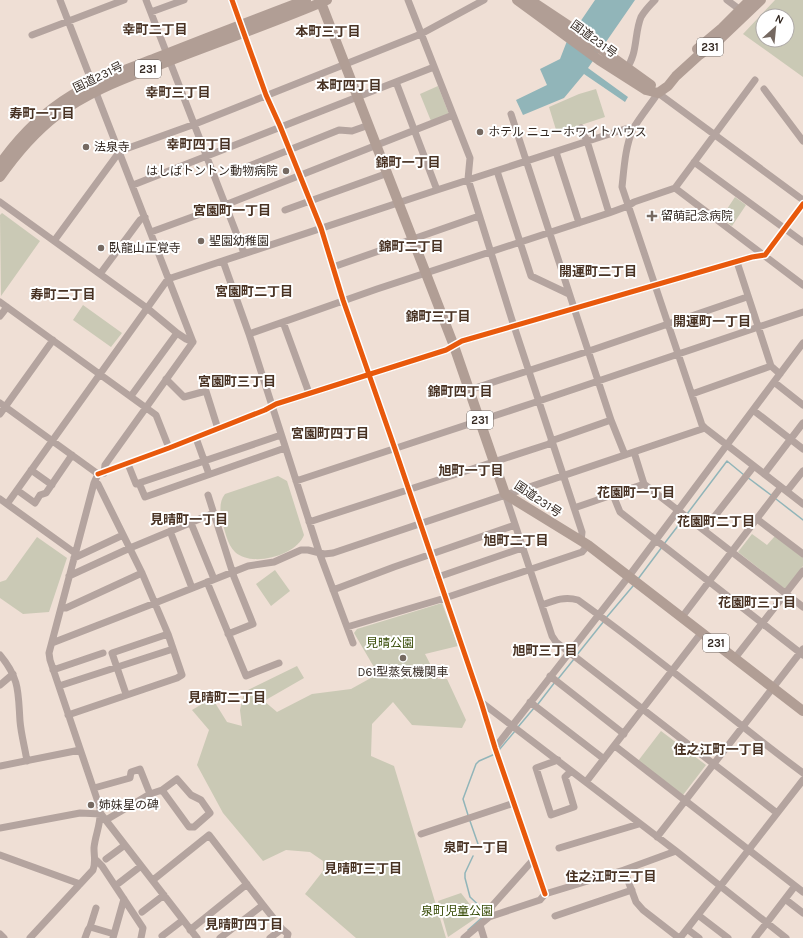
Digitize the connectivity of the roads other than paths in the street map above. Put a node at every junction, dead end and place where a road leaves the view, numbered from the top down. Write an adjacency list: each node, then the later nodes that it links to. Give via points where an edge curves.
1 (60, 0): 18 (street)
2 (124, 0): 18 (street)
3 (146, 0): 16 (street)
4 (184, 0): 16 (street)
5 (232, 0): 19 (street)
6 (306, 0): 19 (highway, 国道231号 / 231)
7 (408, 0): 21 (street)
8 (484, 0): 21 (street)
9 (517, 0): 20 (highway, 国道231号)
10 (530, 0): 20 (highway, 国道231号)
11 (655, 0): 27 (street, via 640,19 634,56)
12 (727, 0): 17 (street)
13 (750, 0): 17 (highway, 231)
14 (761, 0): 17 (highway, 231)
15 (323, 1): 19 (highway, 国道231号 / 231); 25 (highway, 国道231号 / 231)
16 (151, 12): 24 (street)
17 (743, 12): 32 (highway, 231, via 717,42)
18 (68, 21): 22 (street); 30 (street)
19 (243, 29): 24 (highway, 国道231号 / 231); 33 (street)
20 (567, 29): 23 (highway, 国道231号)
21 (422, 34): 25 (street); 26 (street)
22 (32, 35)
23 (602, 56): 27 (highway, 国道231号); 32 (highway, 国道231号, via 646,90)
24 (168, 57): 30 (highway, 国道231号 / 231); 37 (street)
25 (345, 65): 33 (street); 34 (highway, 国道231号 / 231)
26 (434, 67): 29 (street); 36 (street)
27 (626, 69): 32 (highway, 国道231号)
28 (755, 80): 43 (street)
29 (396, 82): 34 (street); 42 (street)
30 (94, 87): 47 (street); 53 (highway, 国道231号 / 231, via 72,95 52,109 23,136); 57 (highway, 国道231号 / 231, via 29,140)
31 (764, 89): 45 (street)
32 (658, 93): 41 (street); 43 (street)
33 (266, 95): 37 (street); 38 (street)
34 (357, 97): 38 (street); 39 (highway, 国道231号 / 231)
35 (511, 114): 51 (street)
36 (453, 115): 42 (street); 59 (street, via 470,158)
37 (194, 124): 47 (street); 50 (street)
38 (280, 126): 48 (street); 50 (street)
39 (369, 126): 46 (highway, 国道231号 / 231); 48 (street, via 352,131 339,130)
40 (581, 128): 44 (street)
41 (633, 129): 44 (street, via 625,129); 69 (street, via 625,159 622,187)
42 (415, 130): 46 (street); 62 (street)
43 (714, 134): 52 (street); 64 (street)
44 (588, 141): 49 (street); 71 (street)
45 (803, 141)
46 (376, 145): 56 (highway, 国道231号 / 231); 58 (street)
47 (120, 151): 60 (street); 80 (street)
48 (289, 151): 54 (street); 58 (street)
49 (556, 152): 51 (street); 74 (street)
50 (206, 155): 60 (street); 68 (street)
51 (526, 160): 55 (street); 78 (street)
52 (694, 162): 61 (street); 76 (street)
53 (0, 164)
54 (244, 168)
55 (497, 170): 59 (street); 81 (street)
56 (388, 173): 63 (street); 66 (highway, 国道231号 / 231)
57 (0, 176)
58 (299, 176): 63 (street); 68 (street)
59 (468, 179): 62 (street); 72 (street)
60 (133, 185): 73 (street)
61 (675, 188): 69 (street); 85 (street)
62 (436, 190): 66 (street)
63 (309, 200): 70 (street); 75 (street)
64 (803, 200)
65 (0, 202): 80 (street)
66 (399, 202): 75 (street); 79 (highway, 国道231号 / 231)
67 (803, 204): 76 (street)
68 (225, 205): 77 (street); 84 (street)
69 (628, 206): 71 (street); 92 (street)
70 (285, 210)
71 (609, 213): 74 (street)
72 (479, 216): 79 (street); 83 (street)
73 (145, 217): 77 (street); 90 (street, via 140,220)
74 (579, 223): 78 (street)
75 (321, 228): 84 (street); 88 (street)
76 (784, 229): 82 (street); 85 (street)
77 (151, 232): 91 (street)
78 (550, 233): 81 (street); 94 (street)
79 (413, 240): 88 (street); 89 (highway, 国道231号 / 231)
80 (54, 241): 90 (street)
81 (520, 242): 83 (street); 94 (street, via 531,276)
82 (803, 242)
83 (490, 252): 89 (street); 105 (street)
84 (244, 253): 86 (street)
85 (765, 255): 87 (street); 93 (street)
86 (223, 261): 91 (street); 108 (street)
87 (737, 262): 92 (street); 95 (street)
88 (333, 267): 96 (street)
89 (425, 273): 96 (street); 112 (highway, 国道231号 / 231)
90 (100, 274): 99 (street)
91 (168, 279): 99 (street); 110 (street)
92 (656, 285): 100 (street); 104 (street)
93 (803, 285)
94 (569, 294): 100 (street)
95 (747, 297): 104 (street); 106 (street)
96 (343, 300): 103 (street); 118 (street)
97 (0, 302): 98 (street)
98 (6, 307): 102 (street); 109 (street)
99 (147, 308): 107 (street); 117 (street)
100 (574, 308): 105 (street); 113 (street)
101 (803, 312): 106 (street)
102 (0, 316)
103 (283, 322): 108 (street); 124 (street)
104 (668, 324): 113 (street); 114 (street)
105 (514, 326): 112 (street, via 462,341); 116 (street)
106 (757, 327): 114 (street); 115 (street)
107 (177, 333): 110 (street); 126 (street)
108 (249, 334): 130 (street)
109 (53, 340): 117 (street); 129 (street)
110 (193, 342): 120 (street)
111 (803, 343): 119 (street)
112 (454, 346): 118 (street); 123 (highway, 国道231号 / 231)
113 (588, 351): 116 (street); 121 (street)
114 (679, 354): 121 (street); 125 (street)
115 (771, 366): 119 (street); 125 (street)
116 (528, 371): 123 (street); 127 (street)
117 (100, 374): 126 (street); 142 (street)
118 (369, 374): 124 (street); 147 (street)
119 (780, 374): 122 (street)
120 (166, 380): 131 (street); 138 (street, via 184,397 206,391)
121 (598, 381): 127 (street); 134 (street)
122 (774, 382): 128 (street); 132 (street)
123 (469, 390): 135 (highway, 国道231号 / 231)
124 (309, 393): 130 (street)
125 (692, 394): 137 (street)
126 (131, 396): 131 (street)
127 (538, 402): 135 (street); 143 (street)
128 (803, 404)
129 (3, 405): 133 (street); 142 (street)
130 (272, 406): 138 (street); 139 (street)
131 (146, 407): 145 (street, via 156,415); 158 (street)
132 (753, 410): 141 (street); 144 (street)
133 (0, 414)
134 (611, 420): 143 (street); 150 (street)
135 (480, 421): 147 (street); 153 (highway, 国道231号 / 231)
136 (803, 424): 141 (street)
137 (705, 428): 144 (street); 149 (street)
138 (218, 429): 140 (street)
139 (281, 435): 146 (street); 152 (street)
140 (196, 438): 145 (street); 152 (street)
141 (791, 439): 148 (street); 160 (street)
142 (52, 441): 151 (street); 156 (street)
143 (552, 442): 153 (street); 161 (street)
144 (726, 445): 155 (street); 177 (street)
145 (169, 448): 154 (street)
146 (285, 448): 159 (street); 162 (street)
147 (395, 449): 162 (street); 169 (street)
148 (803, 449)
149 (634, 452): 150 (street); 165 (street)
150 (625, 455): 161 (street)
151 (72, 456): 158 (street); 166 (street)
152 (205, 461): 159 (street); 164 (street)
153 (494, 461): 169 (street); 170 (highway, 国道231号 / 231)
154 (128, 464): 158 (street); 164 (street, via 136,484)
155 (754, 466): 160 (street); 184 (street)
156 (32, 470): 166 (street); 168 (street)
157 (803, 471): 167 (street)
158 (101, 473): 163 (street)
159 (209, 474): 164 (street, via 145,497)
160 (764, 474): 167 (street)
161 (563, 475): 170 (street); 176 (street)
162 (296, 482): 180 (street)
163 (94, 483): 186 (street, via 98,484); 195 (street)
164 (139, 483)
165 (644, 484): 171 (street); 177 (street)
166 (52, 485): 168 (street, via 35,503)
167 (784, 489): 175 (street); 179 (street)
168 (17, 490): 174 (street)
169 (409, 490): 180 (street); 182 (street)
170 (505, 494): 182 (street); 183 (street); 188 (highway, 国道231号 / 231)
171 (613, 494): 176 (street); 187 (street, via 620,512)
172 (208, 495): 178 (street)
173 (0, 499): 174 (street)
174 (7, 504): 195 (street)
175 (803, 504)
176 (574, 508): 188 (street)
177 (678, 510): 184 (street); 187 (street)
178 (214, 513): 181 (street); 197 (street)
179 (757, 518): 192 (street); 194 (street)
180 (309, 522): 191 (street)
181 (191, 523): 185 (street); 203 (street)
182 (420, 523): 191 (street, via 333,553); 193 (street)
183 (515, 525): 190 (street); 193 (street)
184 (704, 530): 192 (street)
185 (170, 532): 189 (street); 205 (street)
186 (123, 535): 189 (street); 195 (street)
187 (655, 541): 201 (street); 204 (street)
188 (585, 543): 196 (street, via 582,552); 201 (highway, 国道231号 / 231)
189 (130, 548): 199 (street); 200 (street)
190 (522, 548): 196 (street); 202 (street)
191 (319, 552): 197 (street, via 301,550 274,562); 206 (street)
192 (731, 552): 204 (street); 207 (street)
193 (431, 554): 202 (street); 206 (street)
194 (803, 554)
195 (74, 556): 200 (street)
196 (529, 569): 208 (street); 210 (street)
197 (233, 571): 203 (street); 219 (street, via 253,624)
198 (803, 571): 207 (street)
199 (142, 573): 209 (street); 212 (street)
200 (69, 576): 212 (street)
201 (629, 576): 213 (street); 214 (highway, 国道231号 / 231)
202 (438, 577): 208 (street)
203 (211, 580): 205 (street); 219 (street)
204 (708, 582): 214 (street); 215 (street)
205 (192, 588): 209 (street)
206 (333, 590): 216 (street)
207 (786, 594): 211 (street); 215 (street)
208 (445, 598): 216 (street); 239 (street)
209 (155, 603): 218 (street); 220 (street)
210 (542, 604): 213 (street, via 557,599 573,598); 223 (street, via 552,636)
211 (803, 607)
212 (61, 608): 220 (street)
213 (598, 614): 223 (street); 232 (street)
214 (682, 617): 217 (highway, 国道231号 / 231)
215 (763, 623): 224 (street); 227 (street)
216 (347, 628): 221 (street)
217 (702, 632): 227 (highway, 国道231号 / 231); 232 (street)
218 (168, 634): 222 (street); 230 (street, via 112,653)
219 (228, 634): 228 (street, via 246,676)
220 (52, 643): 231 (street, via 49,654)
221 (353, 643)
222 (173, 649): 230 (street); 238 (street, via 182,675)
223 (569, 652): 234 (street); 241 (street)
224 (802, 652): 237 (street)
225 (103, 653): 231 (street)
226 (0, 655): 229 (street)
227 (736, 658): 237 (highway, 国道231号 / 231)
228 (279, 662)
229 (3, 664): 233 (street)
230 (117, 667): 236 (street); 238 (street)
231 (53, 670): 236 (street)
232 (672, 671): 241 (street); 245 (street)
233 (13, 674): 235 (street); 251 (street, via 19,695 20,722)
234 (550, 676): 240 (street); 246 (street)
235 (0, 685)
236 (59, 686): 243 (street)
237 (772, 688): 242 (highway, 国道231号 / 231); 245 (street)
238 (126, 694): 243 (street)
239 (481, 702): 244 (street); 248 (street)
240 (530, 702): 244 (street); 250 (street)
241 (643, 709): 246 (street); 253 (street)
242 (803, 711)
243 (68, 715): 249 (street)
244 (511, 726): 248 (street); 252 (street)
245 (742, 727): 253 (street); 256 (street)
246 (624, 734): 247 (street)
247 (615, 746): 250 (street); 262 (street)
248 (495, 748): 263 (street)
249 (80, 750): 251 (street); 259 (street)
250 (604, 759): 258 (street)
251 (27, 760): 254 (street)
252 (558, 760): 255 (street); 255 (street, via 536,768 551,815 574,807 565,778)
253 (713, 763): 262 (street); 264 (street)
254 (0, 766)
255 (571, 771): 258 (street)
256 (803, 773)
257 (803, 780): 264 (street)
258 (586, 782): 267 (street)
259 (94, 788): 261 (street, via 130,778 131,772 140,769); 265 (street)
260 (162, 790): 260 (street, via 177,779 191,795 201,800 210,813 194,827 189,826); 261 (street)
261 (150, 794): 266 (street)
262 (685, 800): 270 (street); 273 (street)
263 (514, 804): 269 (street); 278 (street)
264 (777, 813): 273 (street)
265 (101, 814): 266 (street); 268 (street, via 80,813); 277 (street, via 94,848)
266 (106, 820): 271 (street)
267 (639, 824): 270 (street); 272 (street)
268 (0, 828)
269 (421, 834)
270 (657, 837): 274 (street)
271 (125, 845): 276 (street); 279 (street)
272 (559, 848)
273 (748, 849): 285 (street); 286 (street)
274 (676, 851): 280 (street); 285 (street)
275 (0, 856): 283 (street)
276 (106, 859)
277 (96, 860): 283 (street, via 93,870); 291 (street)
278 (533, 860): 289 (street); 299 (street, via 492,906)
279 (141, 866): 281 (street); 282 (street)
280 (624, 870): 287 (street); 289 (street)
281 (153, 880): 284 (street, via 209,835); 290 (street)
282 (119, 883)
283 (80, 884): 311 (street)
284 (247, 884): 293 (street); 306 (street)
285 (720, 886): 297 (street); 301 (street)
286 (795, 886): 288 (street); 292 (street)
287 (632, 890): 298 (street); 320 (street, via 636,902 643,910)
288 (803, 892)
289 (546, 894): 299 (street, via 540,900)
290 (164, 895): 295 (street); 300 (street)
291 (124, 899): 308 (street); 313 (street, via 143,928)
292 (785, 899): 296 (street); 301 (street)
293 (263, 905): 304 (street); 315 (street)
294 (96, 908): 303 (street)
295 (142, 912)
296 (803, 913)
297 (698, 915): 305 (street); 322 (street)
298 (555, 916)
299 (489, 917): 302 (street)
300 (183, 920): 306 (street); 309 (street)
301 (766, 923): 323 (street); 324 (street)
302 (480, 925): 318 (street); 319 (street)
303 (90, 927): 308 (street); 312 (street)
304 (282, 929): 316 (street); 317 (street, via 288,934)
305 (687, 929): 320 (street); 321 (street)
306 (190, 930): 314 (street)
307 (0, 934): 310 (street)
308 (113, 936)
309 (162, 936)
310 (4, 938)
311 (30, 938)
312 (85, 938)
313 (141, 938)
314 (196, 938)
315 (220, 938)
316 (270, 938)
317 (287, 938)
318 (464, 938)
319 (484, 938)
320 (679, 938)
321 (699, 938)
322 (728, 938)
323 (756, 938)
324 (786, 938)

